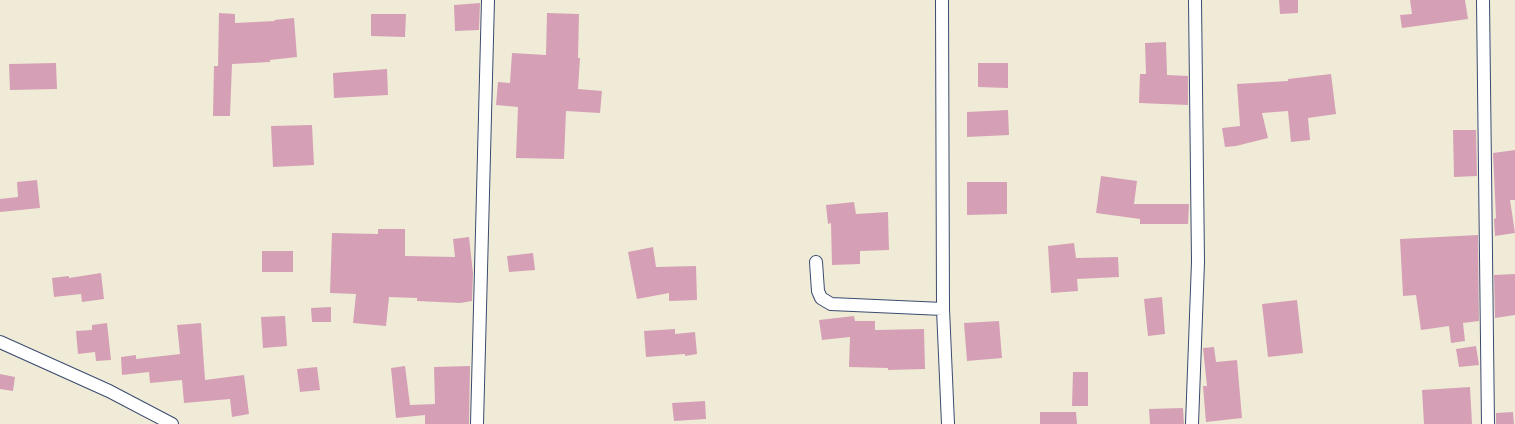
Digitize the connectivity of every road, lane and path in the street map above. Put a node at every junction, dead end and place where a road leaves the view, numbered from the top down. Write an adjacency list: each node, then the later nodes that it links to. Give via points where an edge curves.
1 (488, 0): 9 (street)
2 (942, 0): 6 (street)
3 (1195, 0): 11 (street, via 1198,262)
4 (1483, 0): 12 (street)
5 (816, 262): 6 (street, via 818,291 821,298 831,304)
6 (944, 309): 10 (street)
7 (0, 342): 8 (street, via 109,391)
8 (172, 424)
9 (477, 424)
10 (948, 424)
11 (1192, 424)
12 (1488, 424)

